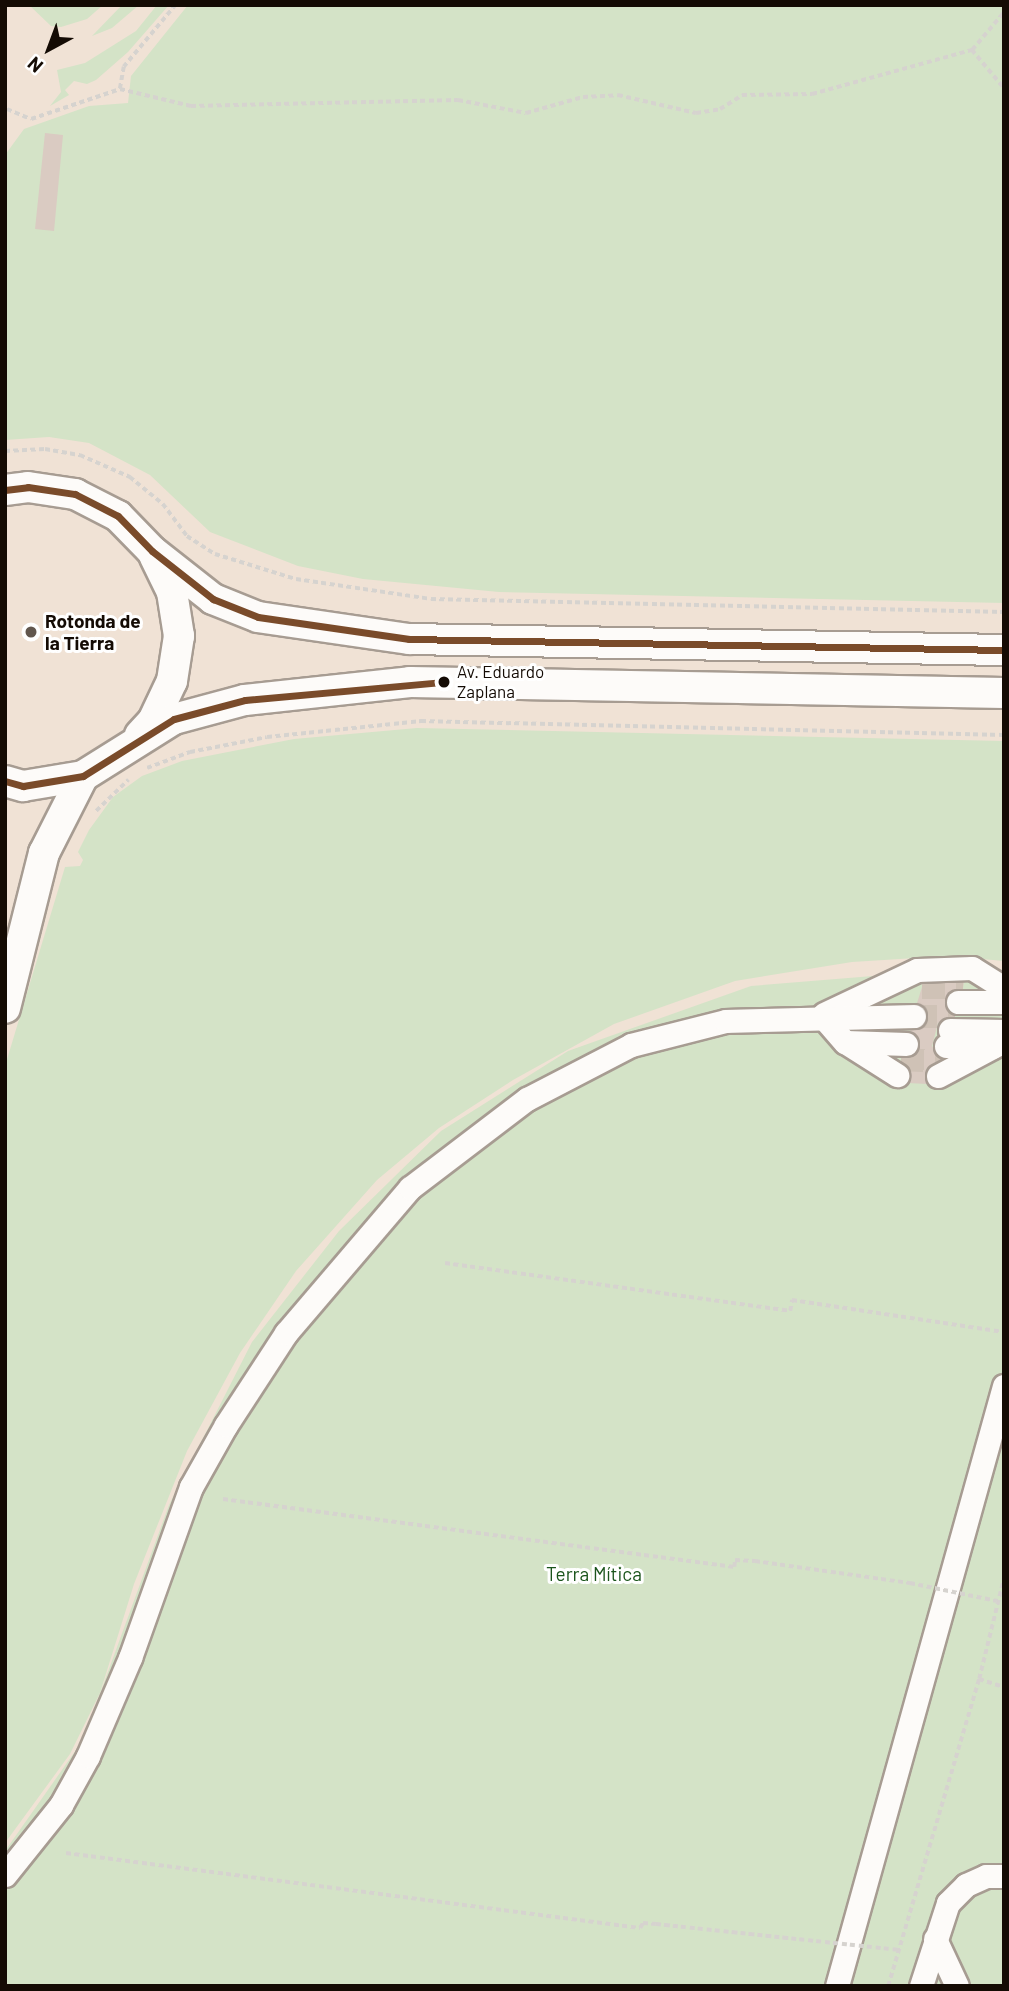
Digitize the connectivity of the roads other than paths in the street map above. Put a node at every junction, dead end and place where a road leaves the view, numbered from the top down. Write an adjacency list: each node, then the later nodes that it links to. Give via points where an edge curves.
1 (13, 484): 2 (main road, via 75,494 118,516)
2 (152, 551): 3 (main road, via 213,598 258,617 409,639); 5 (main road, via 172,592 179,636 172,681)
3 (1004, 650)
4 (1004, 693): 5 (main road, via 410,682 245,700 174,719)
5 (131, 768): 6 (main road)
6 (83, 776): 7 (main road, via 23,786); 11 (main road, via 44,853)
7 (5, 781)
8 (876, 987): 9 (lane, via 917,970 972,968); 10 (lane); 14 (lane)
9 (1003, 992): 15 (lane)
10 (847, 1002): 13 (lane); 14 (lane)
11 (5, 1008)
12 (1004, 1016): 15 (lane)
13 (833, 1029): 14 (lane); 14 (lane); 14 (lane, via 870,1059); 18 (lane, via 726,1021 631,1045 527,1099 410,1188 286,1333 226,1425 191,1487 130,1658 88,1756 61,1805)
14 (910, 1030)
15 (950, 1031): 16 (lane); 16 (lane, via 968,1061)
16 (1001, 1040)
17 (1004, 1386): 21 (lane)
18 (5, 1875)
19 (1004, 1876): 20 (lane, via 986,1876 957,1893)
20 (935, 1939): 22 (lane); 23 (lane)
21 (837, 1986)
22 (921, 1986)
23 (957, 1986)

